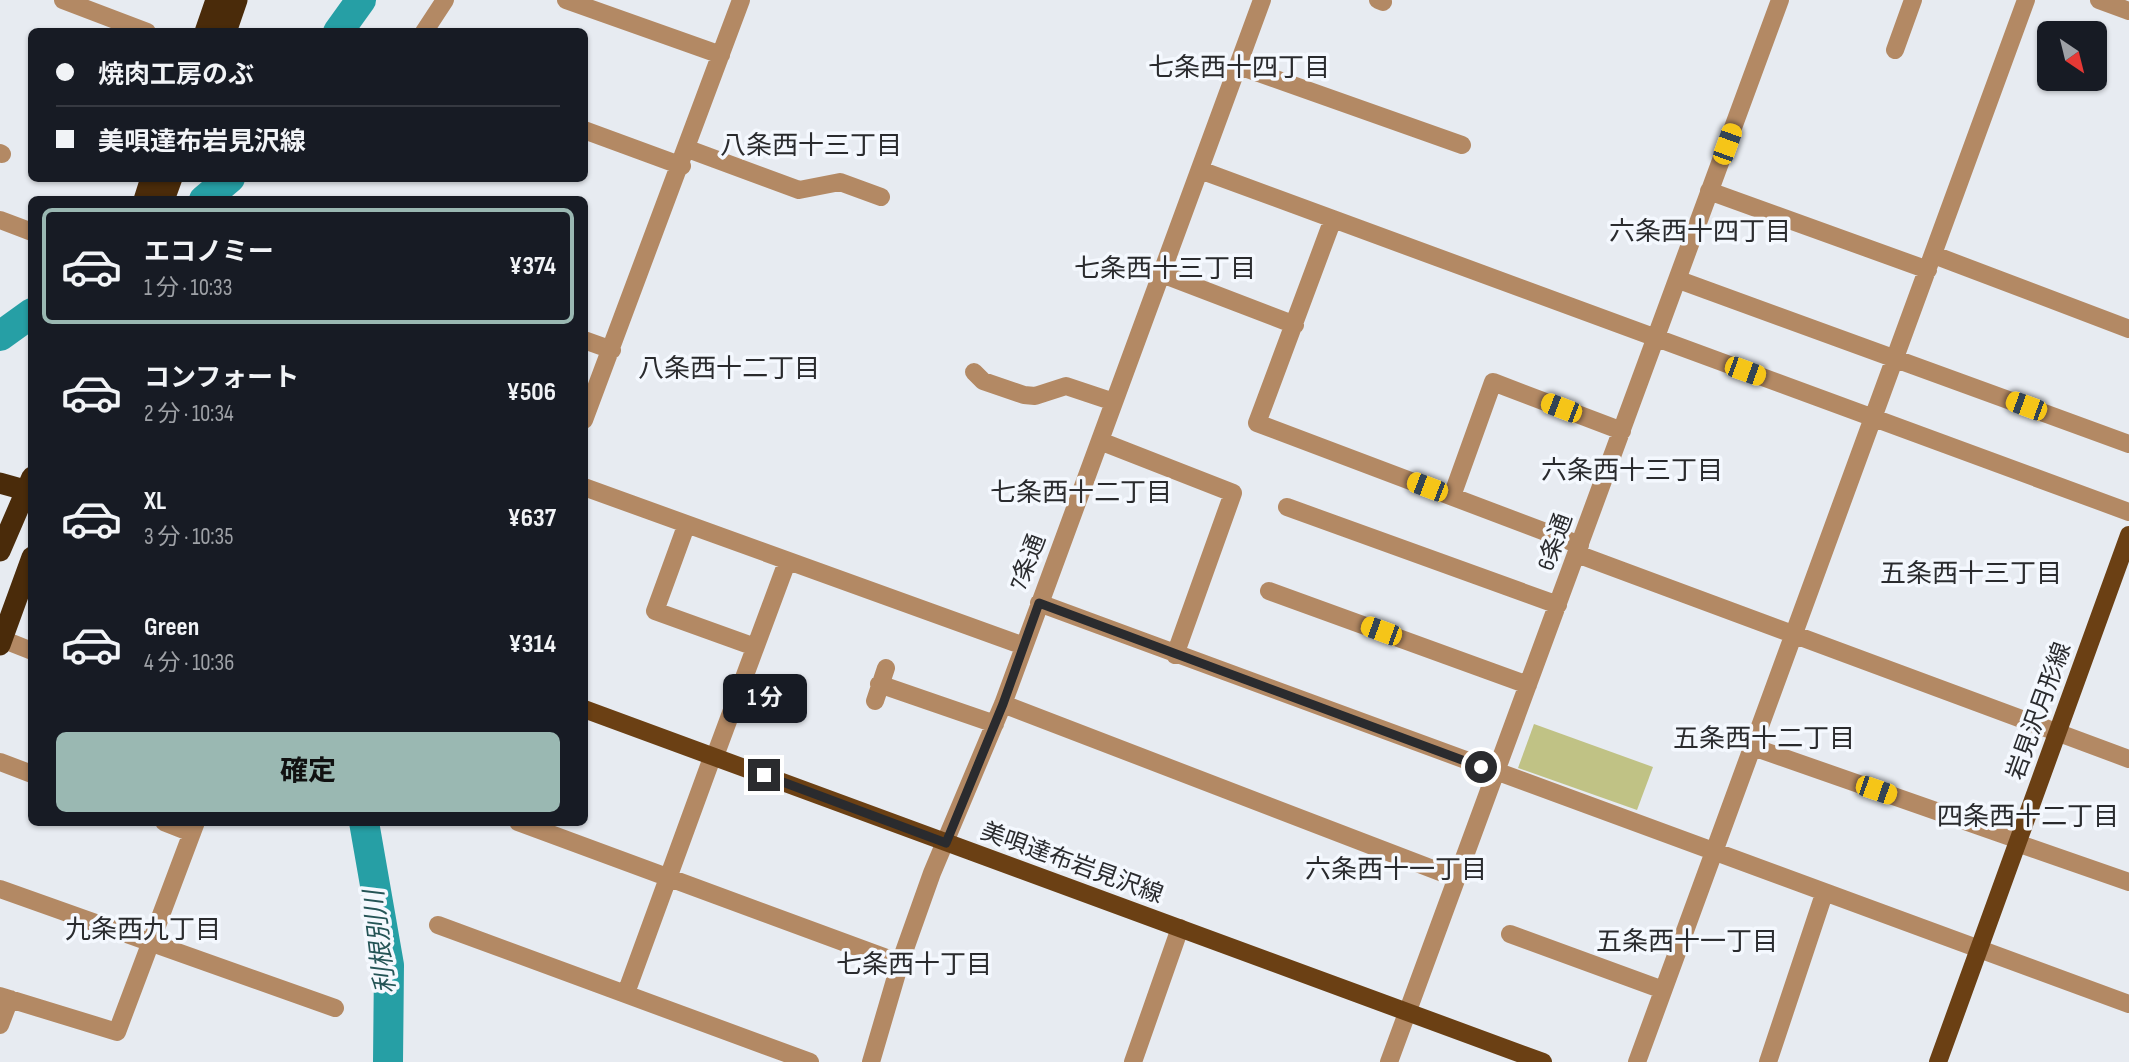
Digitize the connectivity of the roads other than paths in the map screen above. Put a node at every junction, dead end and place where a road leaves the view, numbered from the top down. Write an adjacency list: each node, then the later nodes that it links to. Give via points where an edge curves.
1 (63, 0): 13 (street)
2 (216, 0): 14 (highway)
3 (237, 0): 15 (highway)
4 (445, 0): 16 (street)
5 (566, 0): 18 (street)
6 (741, 0): 18 (street)
7 (1262, 0): 19 (street, 7条通)
8 (1780, 0): 25 (street, 6条通)
9 (1913, 0): 17 (street)
10 (2026, 0): 30 (street)
11 (2099, 0): 12 (street)
12 (2129, 11)
13 (136, 28)
14 (206, 28)
15 (227, 28)
16 (427, 28)
17 (1895, 50)
18 (721, 55): 22 (street)
19 (1239, 65): 21 (street); 24 (street, 7条通)
20 (588, 131): 23 (street)
21 (1462, 145)
22 (688, 149): 23 (street); 26 (street, via 799,190 840,182)
23 (682, 166): 37 (street)
24 (1200, 170): 27 (street); 31 (street, 7条通)
25 (1709, 191): 30 (street); 32 (street, 6条通)
26 (881, 197)
27 (1333, 219): 33 (street); 35 (street)
28 (0, 220): 29 (street)
29 (28, 230)
30 (1931, 262): 34 (street); 38 (street)
31 (1162, 274): 33 (street); 40 (street, 7条通)
32 (1679, 279): 35 (street, 6条通); 38 (street)
33 (1295, 325): 50 (street, via 1257,423)
34 (2129, 329)
35 (1656, 338): 42 (street); 43 (street, 6条通)
36 (588, 341): 37 (street)
37 (612, 350): 41 (street)
38 (1896, 359): 42 (street); 45 (street)
39 (974, 372): 40 (street, via 984,381 1024,395 1066,387)
40 (1114, 402): 44 (street, 7条通)
41 (588, 410)
42 (1873, 418): 52 (street); 64 (street)
43 (1622, 431): 50 (street, via 1493,382); 57 (street, 6条通)
44 (1100, 441): 62 (street, 7条通); 69 (street, via 1233,492)
45 (2129, 444)
46 (0, 483): 47 (highway)
47 (28, 487)
48 (588, 489): 53 (street)
49 (28, 490): 54 (highway)
50 (1452, 496): 57 (street)
51 (1287, 507): 63 (street)
52 (2129, 512)
53 (686, 526): 59 (street); 67 (street, via 655,611)
54 (5, 528): 55 (highway); 58 (highway)
55 (28, 531)
56 (2129, 535): 75 (main road, 岩見沢月形線)
57 (1578, 549): 63 (street, 6条通); 64 (street)
58 (0, 551)
59 (787, 562): 66 (street); 67 (street)
60 (28, 568): 65 (highway)
61 (1269, 591): 71 (street)
62 (1039, 603): 66 (street, 7条通); 69 (street)
63 (1558, 605): 71 (street, 6条通)
64 (1792, 635): 75 (street); 76 (street)
65 (1, 642): 68 (street)
66 (1024, 646): 72 (street, 7条通)
67 (755, 647): 77 (street)
68 (28, 650)
69 (1175, 655): 81 (street)
70 (880, 684): 74 (street)
71 (1528, 685): 81 (street, 6条通)
72 (1003, 704): 74 (street, 7条通); 87 (street)
73 (588, 710): 77 (main road, 美唄達布岩見沢線)
74 (995, 724): 85 (street, 7条通)
75 (2057, 732): 78 (street); 84 (main road, 岩見沢月形線)
76 (1753, 747): 84 (street); 86 (street)
77 (714, 756): 85 (main road, 美唄達布岩見沢線); 88 (street)
78 (2129, 759)
79 (0, 762): 80 (street)
80 (28, 772)
81 (1495, 772): 86 (street); 87 (street, 6条通)
82 (528, 826): 88 (street)
83 (194, 828): 95 (street)
84 (2018, 841): 89 (street); 96 (main road, 岩見沢月形線)
85 (946, 843): 93 (main road, 美唄達布岩見沢線); 97 (street, 7条通)
86 (1713, 853): 91 (street); 98 (street)
87 (1456, 878): 103 (street, 6条通)
88 (669, 880): 97 (street); 99 (street)
89 (2129, 882)
90 (0, 889): 95 (street)
91 (1824, 894): 96 (street); 111 (street)
92 (438, 925): 99 (street)
93 (1180, 928): 103 (main road, 美唄達布岩見沢線); 107 (street)
94 (1510, 934): 98 (street)
95 (150, 943): 100 (street, via 117,1032); 102 (street)
96 (1978, 950): 101 (street); 112 (main road, 岩見沢月形線)
97 (900, 963): 106 (street, 7条通)
98 (1663, 990): 110 (street)
99 (626, 993): 105 (street)
100 (5, 997): 104 (street)
101 (2129, 1004)
102 (335, 1008)
103 (1408, 1012): 108 (street, 6条通); 109 (main road, 美唄達布岩見沢線)
104 (0, 1025)
105 (810, 1062)
106 (871, 1062)
107 (1133, 1062)
108 (1389, 1062)
109 (1543, 1062)
110 (1637, 1062)
111 (1768, 1062)
112 (1938, 1062)

